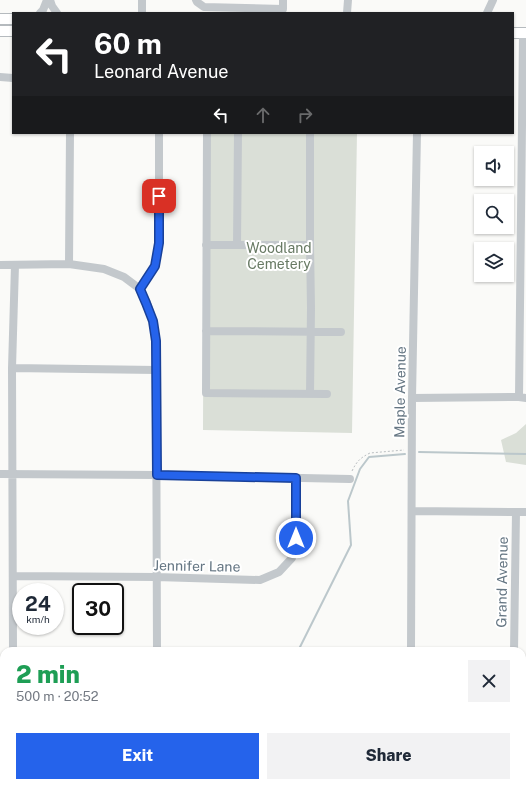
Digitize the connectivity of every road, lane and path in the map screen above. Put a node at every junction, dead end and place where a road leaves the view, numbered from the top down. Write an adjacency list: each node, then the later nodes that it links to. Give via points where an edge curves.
1 (47, 0): 8 (street)
2 (50, 0): 9 (street)
3 (142, 0): 10 (street)
4 (196, 0): 5 (street, via 204,7 283,9)
5 (283, 0)
6 (348, 0): 11 (street)
7 (493, 0): 12 (street)
8 (41, 12)
9 (56, 12)
10 (142, 12)
11 (348, 12)
12 (487, 12)
13 (0, 19): 14 (main road)
14 (12, 19)
15 (0, 31): 16 (main road)
16 (12, 31)
17 (521, 33): 18 (street)
18 (524, 54): 22 (street)
19 (0, 77): 20 (street)
20 (12, 78)
21 (514, 91): 22 (street)
22 (522, 91): 29 (street)
23 (70, 134): 33 (street)
24 (159, 134): 36 (street, via 159,243 155,266)
25 (207, 134): 30 (street)
26 (238, 134): 31 (street)
27 (310, 134): 32 (street)
28 (417, 134): 44 (street, Maple Avenue)
29 (523, 215): 45 (street)
30 (206, 245): 31 (street); 37 (street)
31 (237, 245): 32 (street)
32 (310, 245): 38 (street)
33 (69, 264): 35 (street); 36 (street, via 104,269 124,277)
34 (0, 265): 35 (street)
35 (15, 265): 40 (street)
36 (140, 289): 41 (street, via 153,321)
37 (206, 331): 38 (street); 42 (street, via 206,393)
38 (311, 332): 39 (street); 42 (street)
39 (341, 332)
40 (12, 368): 41 (street); 48 (street)
41 (156, 370): 49 (street)
42 (310, 394): 43 (street)
43 (327, 394)
44 (412, 398): 45 (street); 46 (street, Maple Avenue)
45 (522, 398)
46 (412, 449): 51 (path, via 370,453 360,458); 52 (street, Maple Avenue)
47 (0, 474): 48 (street)
48 (13, 474): 49 (street); 55 (street)
49 (157, 475): 50 (street); 56 (street)
50 (296, 478): 51 (street); 56 (street, Jennifer Lane, via 296,538 292,558 279,572 260,580)
51 (350, 479)
52 (412, 511): 53 (street); 59 (street, Maple Avenue)
53 (516, 512): 54 (street); 60 (street, Grand Avenue)
54 (526, 512)
55 (12, 576): 56 (street, Jennifer Lane); 57 (street)
56 (156, 578): 58 (street)
57 (13, 647)
58 (157, 647)
59 (411, 647)
60 (514, 647)

